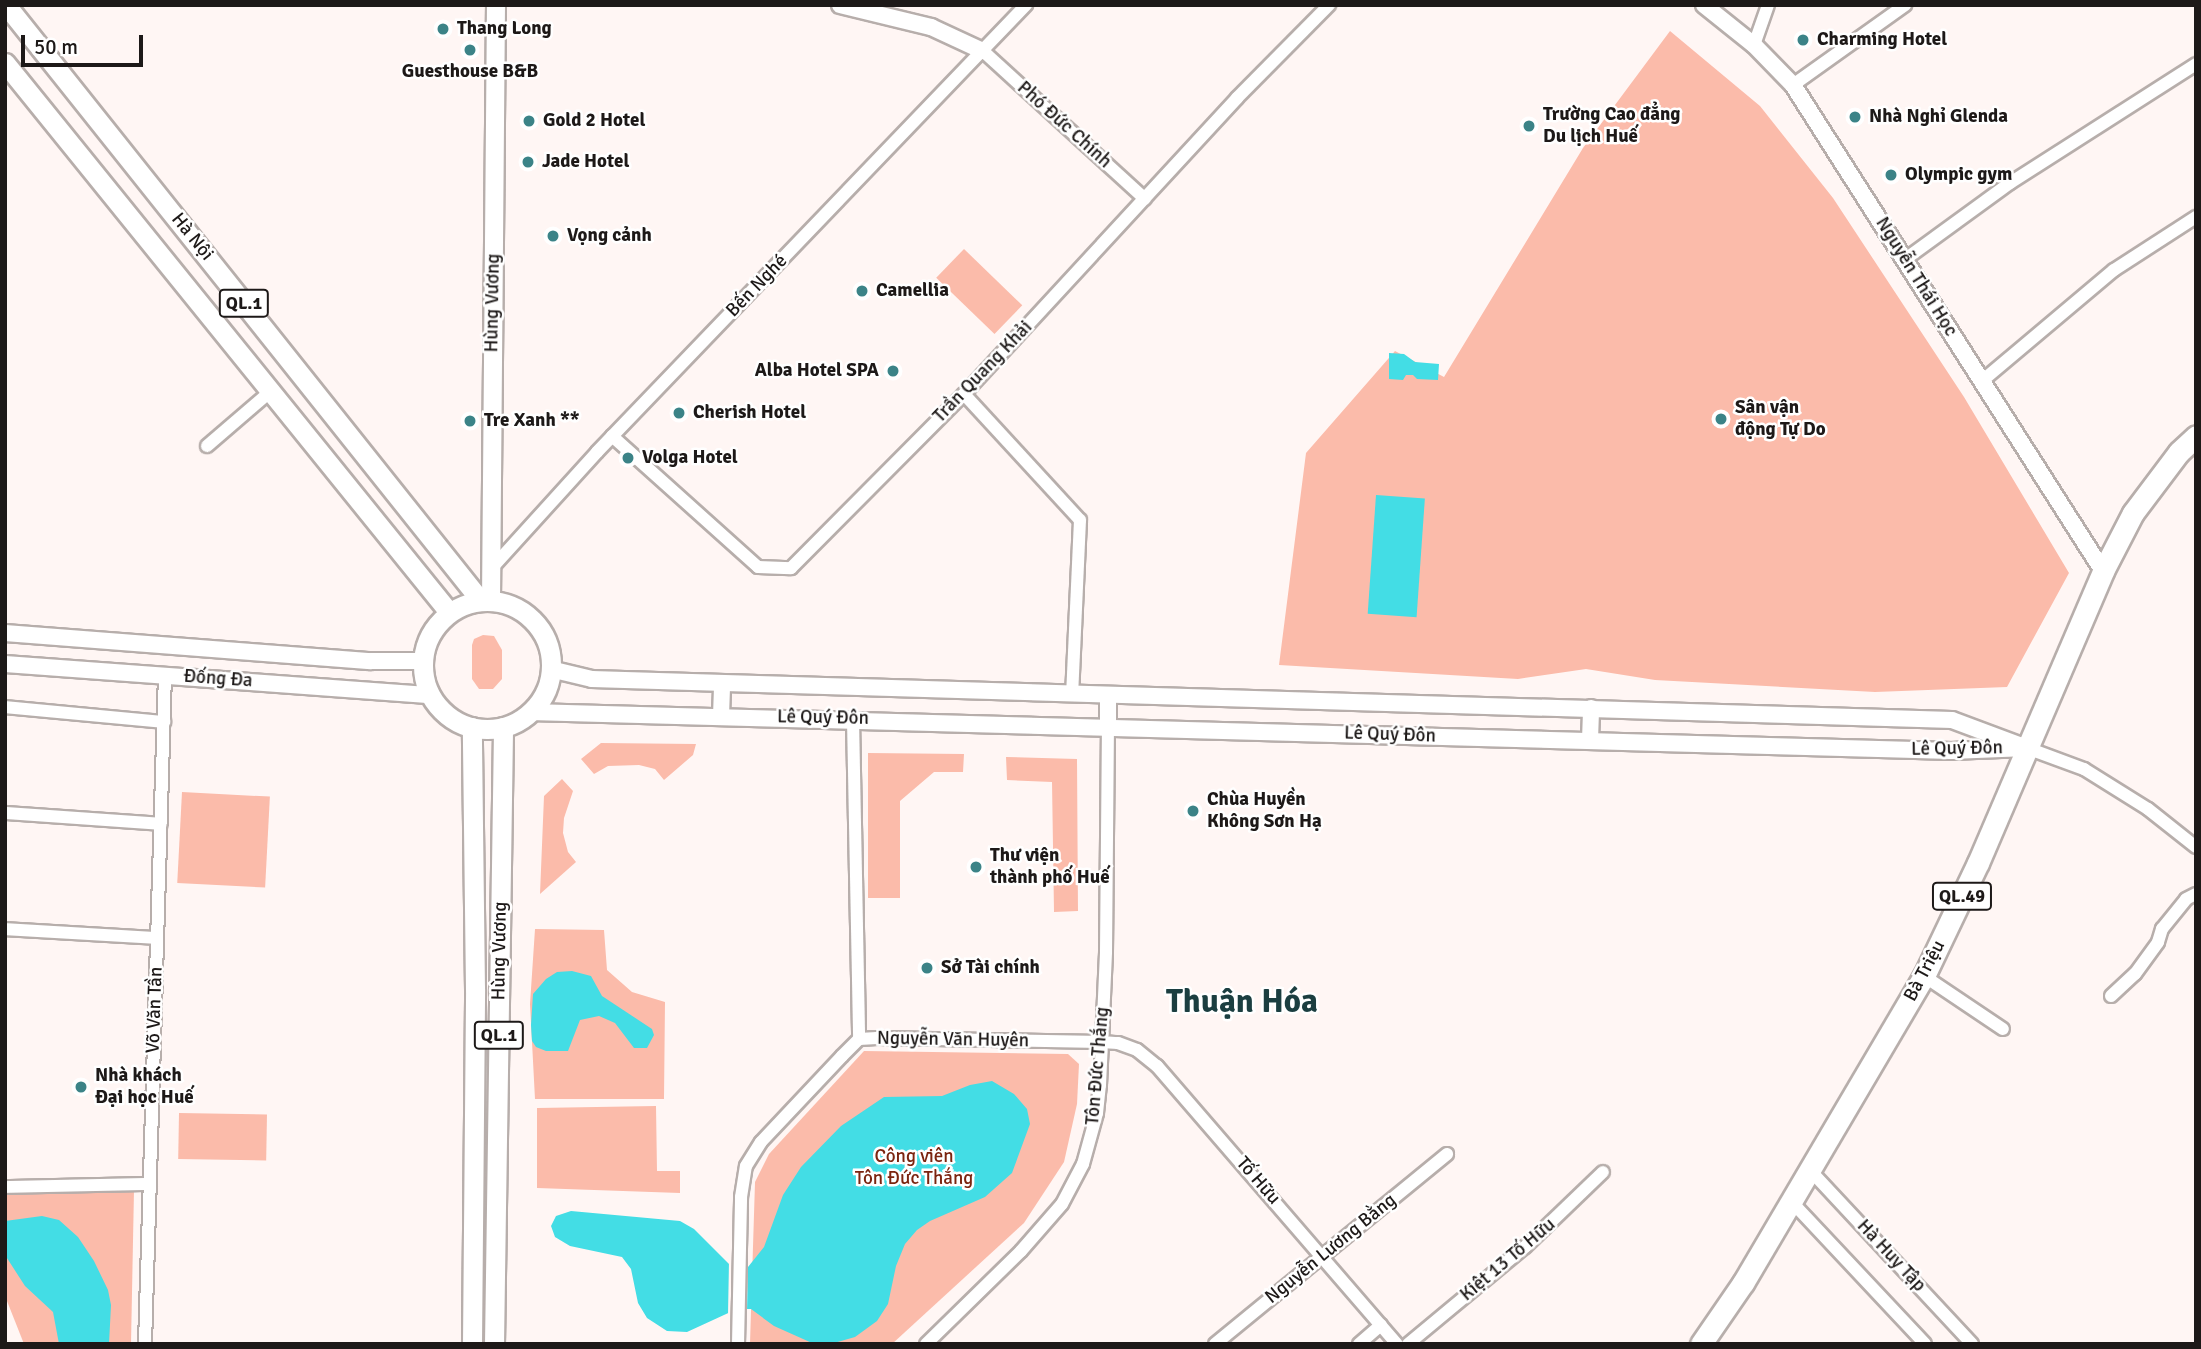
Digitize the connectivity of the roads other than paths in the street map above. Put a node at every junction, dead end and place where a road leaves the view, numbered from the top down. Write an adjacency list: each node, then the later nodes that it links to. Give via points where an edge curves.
1 (6, 5): 25 (main road, Hà Nội / QL.1)
2 (496, 5): 23 (main road, Hùng Vương)
3 (840, 5): 10 (street, via 931,27)
4 (1026, 5): 10 (street, Bến Nghé)
5 (1329, 5): 14 (street, Trần Quang Khải)
6 (1704, 5): 9 (street, Nguyễn Thái Học)
7 (1768, 5): 9 (street)
8 (1905, 5): 13 (street)
9 (1754, 45): 13 (street, Nguyễn Thái Học)
10 (983, 51): 14 (street, Phó Đức Chính); 20 (street, Bến Nghé)
11 (5, 63): 18 (main road, Hà Nội / QL.1)
12 (2196, 64): 16 (street, via 2010,183)
13 (1793, 85): 16 (street, Nguyễn Thái Học)
14 (1145, 199): 19 (street, Trần Quang Khải)
15 (2196, 217): 17 (street, via 2114,270)
16 (1904, 260): 17 (street, Nguyễn Thái Học)
17 (1982, 381): 24 (street, Nguyễn Thái Học)
18 (272, 390): 22 (street); 26 (main road, Hà Nội / QL.1)
19 (964, 394): 20 (street, Trần Quang Khải, via 791,568 758,567); 33 (street, via 1080,520)
20 (612, 436): 23 (street, Bến Nghé)
21 (2196, 436): 24 (highway, Bà Triệu / QL.49, via 2133,513)
22 (207, 446)
23 (491, 569): 25 (main road, Hùng Vương)
24 (2103, 571): 46 (highway, Bà Triệu / QL.49)
25 (486, 601): 26 (main road); 30 (main road, QL.1, via 515,608 535,623 544,637)
26 (449, 612): 28 (main road, via 431,634)
27 (5, 633): 28 (street, Đống Đa, via 368,661)
28 (423, 661): 34 (main road)
29 (5, 664): 31 (street, Đống Đa)
30 (550, 669): 32 (street, Lê Quý Đôn, via 592,679); 38 (main road, via 540,700)
31 (165, 676): 34 (street, Đống Đa); 41 (street, Võ Văn Tần)
32 (722, 682): 33 (street, Lê Quý Đôn); 39 (street)
33 (1072, 694): 35 (street, Lê Quý Đôn)
34 (430, 695): 42 (main road, via 456,720)
35 (1108, 695): 37 (street, Lê Quý Đôn); 44 (street)
36 (5, 707): 41 (street)
37 (1591, 708): 45 (street); 46 (street, Lê Quý Đôn, via 1952,719)
38 (530, 712): 39 (street, Lê Quý Đôn); 43 (main road)
39 (720, 716): 40 (street, Lê Quý Đôn)
40 (853, 719): 44 (street, Lê Quý Đôn); 56 (street)
41 (164, 722): 48 (street, Võ Văn Tần)
42 (472, 727): 43 (main road); 67 (main road, Hùng Vương / QL.1)
43 (503, 727): 68 (main road, Hùng Vương / QL.1)
44 (1108, 727): 45 (street, Lê Quý Đôn); 57 (street, Tôn Đức Thắng)
45 (1591, 740): 46 (street, Lê Quý Đôn, via 1951,751)
46 (2027, 748): 49 (street, via 2084,769 2148,809); 53 (highway, Bà Triệu / QL.49)
47 (5, 813): 48 (street)
48 (161, 824): 52 (street, Võ Văn Tần)
49 (2196, 847)
50 (2196, 894): 54 (street, via 2178,907 2135,974)
51 (5, 929): 52 (street)
52 (157, 938): 61 (street, Võ Văn Tần)
53 (1924, 976): 55 (street); 59 (highway, Bà Triệu / QL.49)
54 (2111, 996)
55 (2003, 1029)
56 (859, 1038): 57 (street, Nguyễn Văn Huyên); 69 (street, Nguyễn Văn Huyên, via 746,1166 741,1197)
57 (1102, 1042): 64 (street, Tố Hữu, via 1118,1043 1148,1057); 70 (street, Tôn Đức Thắng, via 1097,1113 1083,1164 1062,1204)
58 (1447, 1154): 64 (street, Nguyễn Lương Bằng)
59 (1809, 1169): 63 (highway, Bà Triệu / QL.49); 77 (street, Hà Huy Tập)
60 (1603, 1172): 74 (street, Kiệt 13 Tố Hữu, via 1525,1247)
61 (150, 1184): 62 (street); 66 (street, Võ Văn Tần)
62 (5, 1187)
63 (1790, 1200): 75 (highway, Bà Triệu / QL.49, via 1743,1283); 76 (street, Hà Huy Tập)
64 (1322, 1255): 65 (street, Tố Hữu); 71 (street, Nguyễn Lương Bằng)
65 (1381, 1325): 72 (street); 73 (street, Tố Hữu)
66 (145, 1344)
67 (472, 1344)
68 (494, 1344)
69 (738, 1344)
70 (926, 1344)
71 (1215, 1344)
72 (1359, 1344)
73 (1397, 1344)
74 (1408, 1344)
75 (1701, 1344)
76 (1925, 1344)
77 (1972, 1344)

